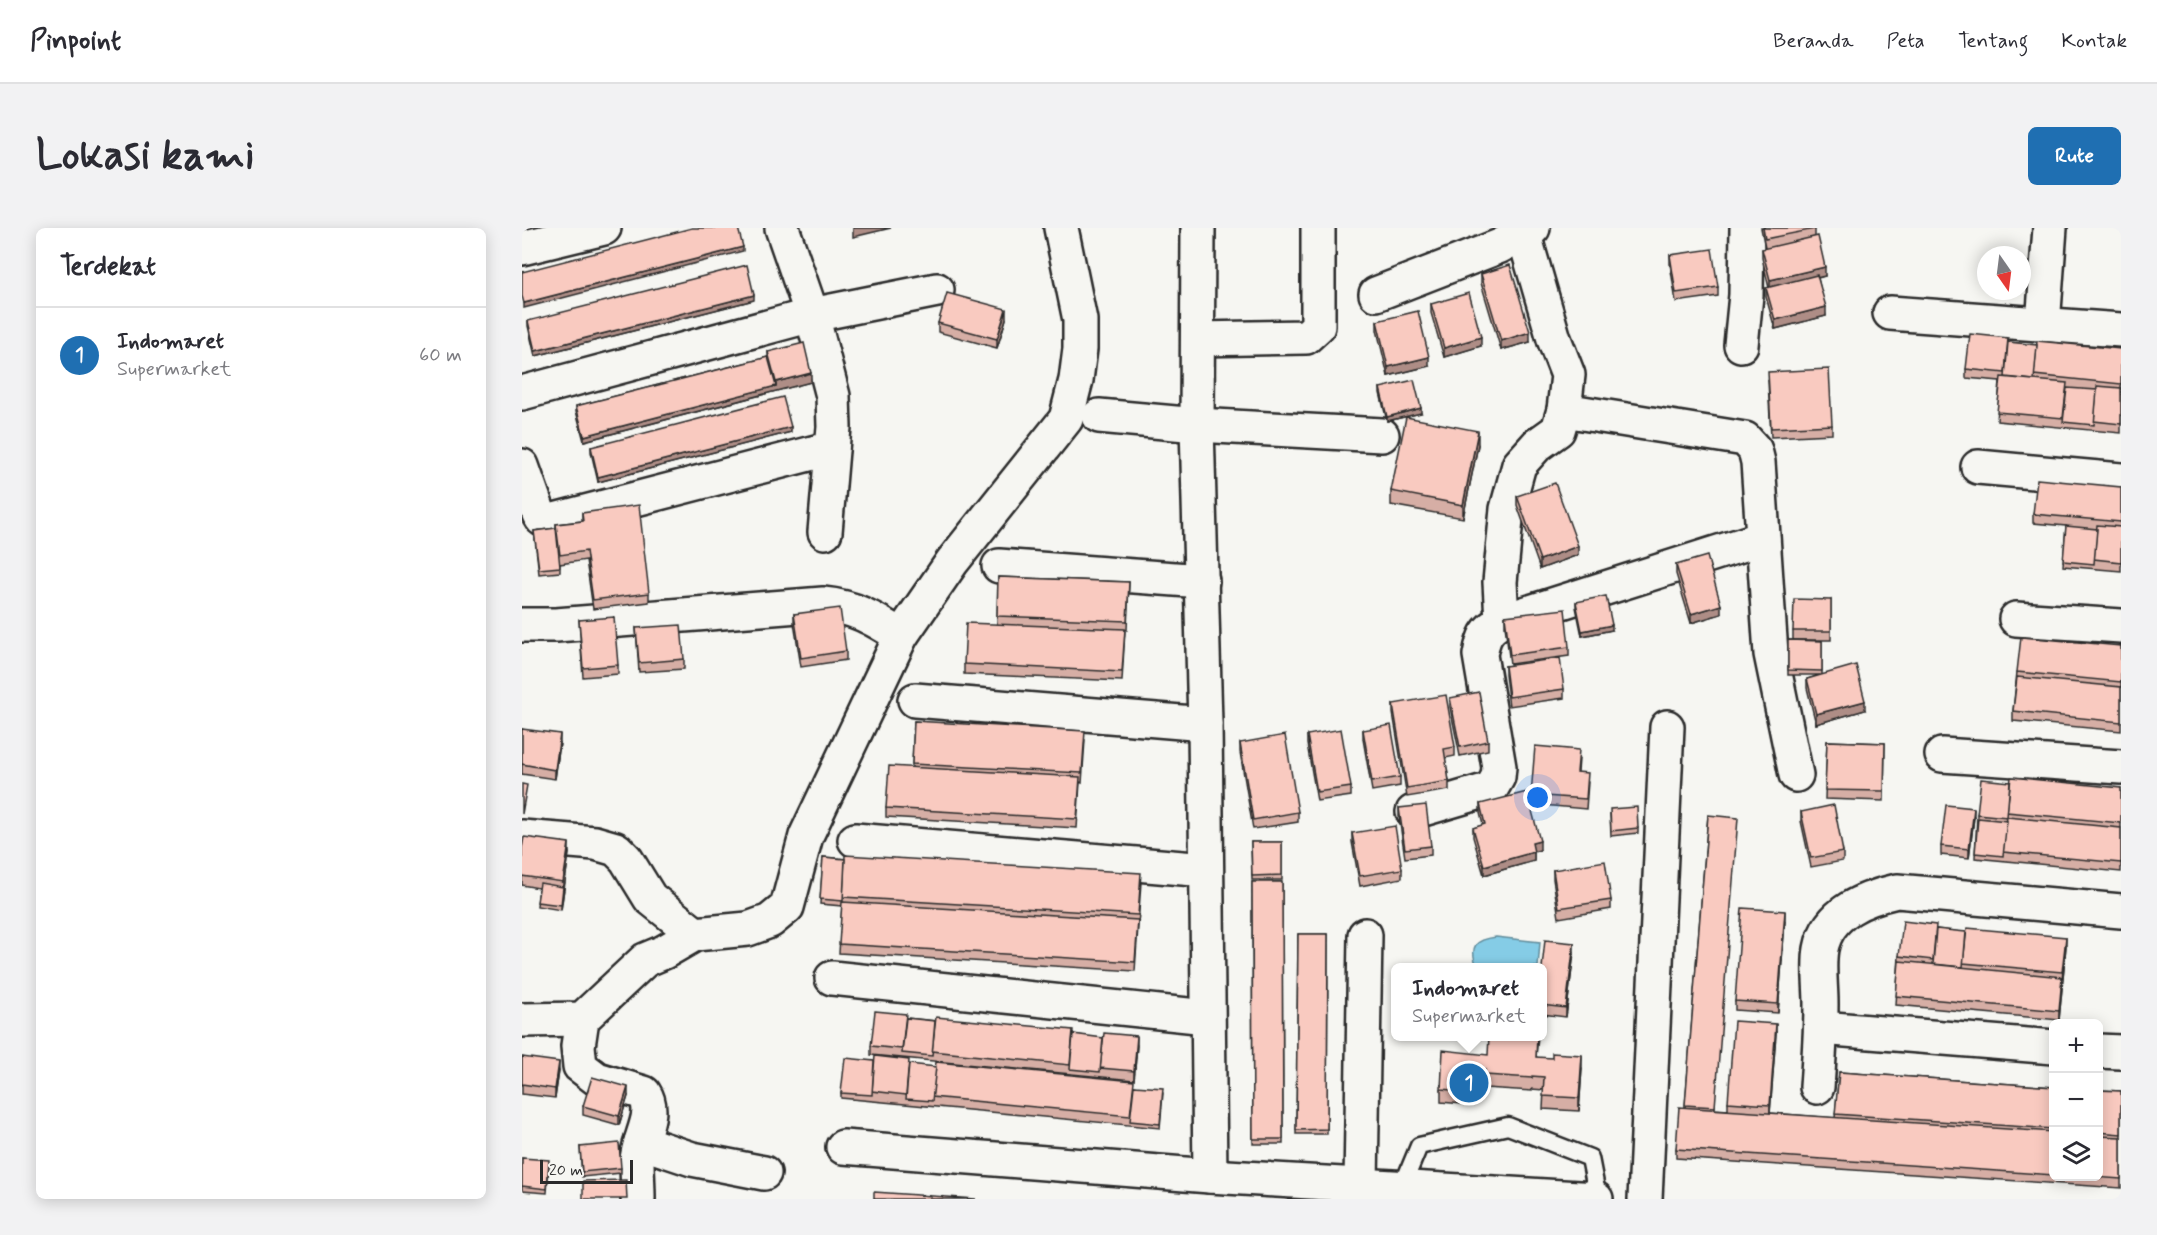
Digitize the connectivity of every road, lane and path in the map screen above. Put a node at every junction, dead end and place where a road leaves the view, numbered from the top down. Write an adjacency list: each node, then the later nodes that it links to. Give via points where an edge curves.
1 (604, 228): 9 (street)
2 (782, 228): 13 (street)
3 (1060, 228): 35 (street, via 1080,320 1076,380 1066,418 952,562)
4 (1198, 228): 16 (street)
5 (1318, 228): 16 (street, via 1318,326 1306,337)
6 (1747, 228): 17 (street)
7 (2050, 228): 14 (street)
8 (1526, 230): 11 (street, via 1500,246); 19 (street, via 1554,339 1568,375)
9 (522, 248)
10 (937, 290): 13 (street)
11 (1376, 294)
12 (1890, 313): 14 (street)
13 (812, 315): 18 (street); 23 (street, via 833,396)
14 (2043, 325): 15 (street)
15 (2121, 330)
16 (1198, 339): 21 (street)
17 (1741, 345)
18 (522, 393)
19 (1564, 410): 28 (street, via 1745,439 1755,450 1758,462); 32 (street, via 1558,430 1519,465 1507,509 1500,582)
20 (1099, 416): 21 (street)
21 (1197, 424): 22 (street); 30 (street)
22 (1382, 435)
23 (832, 448): 24 (street, via 547,522 539,514); 27 (street)
24 (522, 466)
25 (1978, 467): 26 (street)
26 (2121, 480)
27 (825, 532)
28 (1763, 538): 32 (street); 41 (street, via 1771,654)
29 (999, 566): 30 (street)
30 (1202, 581): 37 (street)
31 (2016, 619): 34 (street)
32 (1502, 621): 42 (street, via 1483,638 1480,655 1498,777 1491,789)
33 (522, 625): 35 (street, via 823,604 864,614)
34 (2121, 626)
35 (901, 636): 47 (street, via 806,836 787,907 770,921 748,929)
36 (915, 700): 37 (street)
37 (1205, 724): 45 (street)
38 (1667, 727): 66 (street)
39 (1942, 755): 40 (street)
40 (2121, 767)
41 (1796, 775)
42 (1413, 812)
43 (522, 837): 47 (street, via 595,843 616,849 650,898)
44 (855, 840): 45 (street)
45 (1206, 870): 50 (street)
46 (2121, 911): 53 (street, via 1897,891 1868,898 1846,911 1829,928 1821,948)
47 (695, 934): 51 (street, via 645,960)
48 (1365, 935): 62 (street)
49 (832, 978): 50 (street)
50 (1207, 1017): 61 (street)
51 (582, 1019): 52 (street); 58 (street, via 580,1066 597,1079 644,1093 650,1102)
52 (522, 1020)
53 (1821, 1028): 54 (street); 57 (street)
54 (2049, 1047)
55 (2103, 1051): 56 (street)
56 (2121, 1052)
57 (1817, 1087)
58 (641, 1142): 60 (street, via 692,1159); 64 (street, via 637,1160)
59 (843, 1147): 61 (street)
60 (764, 1173)
61 (1210, 1176): 62 (street)
62 (1361, 1184): 63 (street)
63 (1402, 1187): 65 (street); 65 (lane, via 1419,1146 1508,1126 1590,1158)
64 (638, 1199)
65 (1597, 1199)
66 (1645, 1199)

